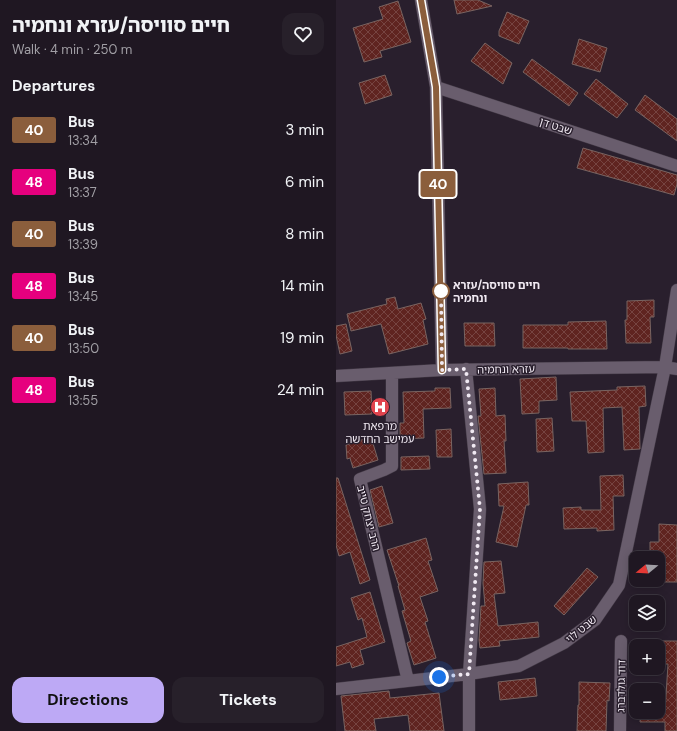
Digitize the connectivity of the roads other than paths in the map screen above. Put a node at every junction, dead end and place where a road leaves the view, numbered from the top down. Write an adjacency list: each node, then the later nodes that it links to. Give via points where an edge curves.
1 (421, 0): 2 (street)
2 (436, 87): 3 (street, שבט דן); 7 (street)
3 (677, 166)
4 (677, 290): 5 (street, שבט לוי)
5 (671, 368): 6 (street, עזרא ונחמיה); 11 (street, שבט לוי, via 619,585 595,620 564,643 519,666)
6 (466, 369): 7 (street, עזרא ונחמיה); 11 (street, via 480,509)
7 (442, 370): 8 (street, עזרא ונחמיה)
8 (392, 373): 9 (street, עזרא ונחמיה); 12 (street, הרב יצחק טייב, via 392,466 360,479)
9 (336, 376)
10 (621, 641): 15 (street, דוד גולדברג)
11 (469, 674): 12 (street, שבט לוי); 14 (street)
12 (408, 681): 13 (street, שבט לוי)
13 (336, 689)
14 (469, 731)
15 (620, 731)

